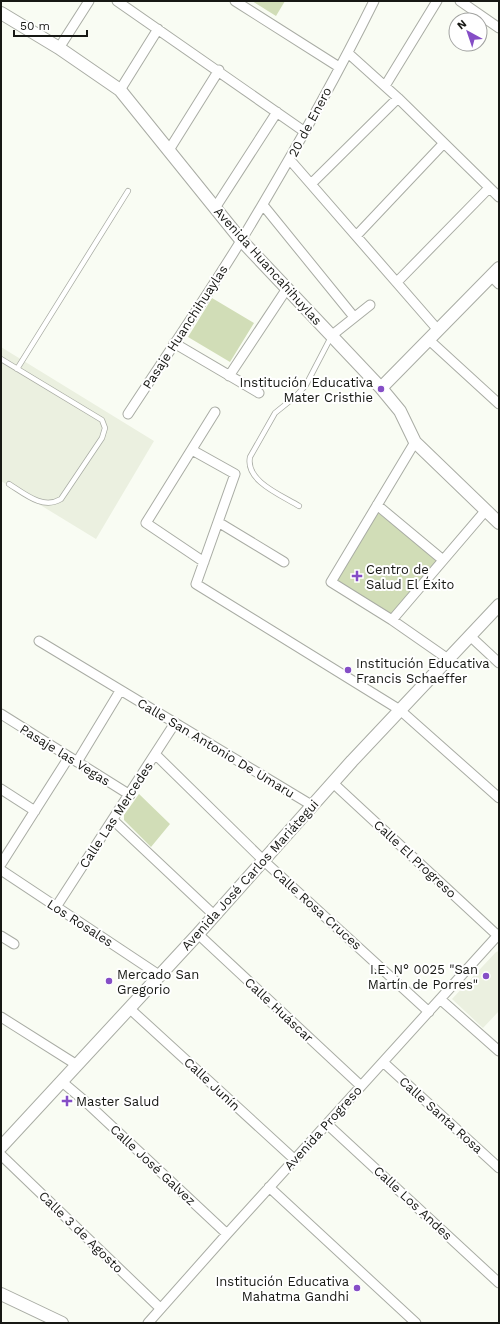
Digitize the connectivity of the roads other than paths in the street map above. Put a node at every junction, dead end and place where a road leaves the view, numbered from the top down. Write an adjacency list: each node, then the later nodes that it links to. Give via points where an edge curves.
1 (89, 1): 10 (street)
2 (117, 1): 9 (street)
3 (235, 1): 12 (street)
4 (374, 1): 11 (street, 20 de Enero)
5 (437, 1): 14 (street)
6 (460, 1): 8 (street)
7 (1, 13): 10 (street, Avenida Huancahihuylas)
8 (499, 28)
9 (158, 29): 13 (street); 15 (street)
10 (59, 48): 15 (street, Avenida Huancahihuylas)
11 (348, 53): 12 (street, 20 de Enero); 14 (street)
12 (339, 67): 18 (street, 20 de Enero)
13 (218, 70): 17 (street); 20 (street)
14 (385, 86): 16 (street)
15 (120, 90): 20 (street, Avenida Huancahihuylas)
16 (398, 98): 19 (street); 22 (street)
17 (277, 112): 18 (street); 27 (street)
18 (305, 132): 21 (street, 20 de Enero)
19 (443, 144): 23 (street); 28 (street)
20 (170, 150): 27 (street, Avenida Huancahihuylas)
21 (290, 160): 22 (street); 26 (street, 20 de Enero)
22 (312, 183): 28 (street)
23 (489, 188): 25 (street); 31 (street)
24 (128, 191): 40 (lane)
25 (498, 195)
26 (263, 204): 29 (street, 20 de Enero); 34 (street)
27 (215, 208): 29 (street, Avenida Huancahihuylas)
28 (357, 235): 31 (street)
29 (241, 240): 32 (street, Avenida Huancahihuylas); 38 (street, Pasaje Huanchihuaylas)
30 (496, 276): 35 (street)
31 (397, 282): 35 (street)
32 (286, 290): 36 (street, Avenida Huancahihuylas); 41 (street)
33 (370, 305): 34 (street)
34 (354, 317): 36 (street)
35 (438, 330): 37 (street)
36 (331, 336): 42 (street, Avenida Huancahihuylas); 51 (lane, via 306,385 275,413 250,456 249,464 254,474 265,485)
37 (428, 339): 42 (street); 44 (street)
38 (174, 343): 41 (street); 46 (street, Pasaje Huanchihuaylas)
39 (1, 360): 40 (lane)
40 (17, 369): 49 (lane, via 102,420 105,432 61,499 41,503)
41 (229, 376): 43 (street)
42 (382, 388): 47 (street, Avenida Huancahihuylas, via 400,411)
43 (259, 394)
44 (499, 404)
45 (215, 412): 48 (street)
46 (128, 414)
47 (415, 442): 50 (street); 52 (street, Avenida Huancahihuylas)
48 (192, 450): 53 (street, via 235,474); 56 (street, via 146,524)
49 (9, 484)
50 (377, 505): 55 (street); 59 (street, via 331,582)
51 (299, 506)
52 (486, 510): 54 (street, Avenida Huancahihuylas); 55 (street)
53 (218, 522): 56 (street); 57 (street)
54 (499, 523)
55 (443, 560): 59 (street)
56 (204, 562): 65 (street, via 196,584)
57 (284, 562)
58 (499, 605): 60 (street, Avenida José Carlos Mariátegui)
59 (392, 620): 62 (street)
60 (470, 636): 62 (street, Avenida José Carlos Mariátegui); 63 (street)
61 (39, 641): 64 (street, Calle San Antonio De Umaru)
62 (448, 659): 65 (street, Avenida José Carlos Mariátegui)
63 (499, 663)
64 (120, 691): 67 (street, Calle San Antonio De Umaru); 69 (street)
65 (400, 710): 70 (street, Avenida José Carlos Mariátegui); 73 (street)
66 (1, 714): 69 (street, Pasaje las Vegas)
67 (175, 723): 68 (street, Calle Las Mercedes); 74 (street, Calle San Antonio De Umaru)
68 (156, 755): 72 (street, Calle Las Mercedes); 77 (street, Calle Rosa Cruces)
69 (73, 760): 72 (street, Pasaje las Vegas); 75 (street)
70 (333, 783): 74 (street, Avenida José Carlos Mariátegui); 83 (street, Calle El Progreso)
71 (1, 789): 75 (street)
72 (130, 795): 76 (street, Calle Las Mercedes)
73 (499, 798)
74 (312, 806): 77 (street, Avenida José Carlos Mariátegui)
75 (35, 811): 78 (street)
76 (113, 820): 80 (street, Calle Las Mercedes); 81 (street)
77 (264, 861): 81 (street, Avenida José Carlos Mariátegui); 89 (street, Calle Rosa Cruces)
78 (1, 864)
79 (1, 870): 80 (street, Los Rosales)
80 (56, 907): 86 (street, Los Rosales)
81 (214, 915): 82 (street, Avenida José Carlos Mariátegui)
82 (198, 934): 86 (street, Avenida José Carlos Mariátegui); 95 (street, Calle Huáscar)
83 (498, 934): 87 (street, Avenida Progreso)
84 (1, 936): 85 (street)
85 (14, 944)
86 (159, 975): 88 (street, Avenida José Carlos Mariátegui)
87 (440, 999): 89 (street, Avenida Progreso); 91 (street)
88 (129, 1008): 93 (street, Avenida José Carlos Mariátegui); 99 (street, Calle Junín)
89 (428, 1012): 92 (street, Avenida Progreso)
90 (1, 1017): 93 (street)
91 (499, 1051)
92 (383, 1062): 95 (street, Avenida Progreso); 100 (street, Calle Santa Rosa)
93 (77, 1065): 94 (street, Avenida José Carlos Mariátegui)
94 (61, 1081): 97 (street, Avenida José Carlos Mariátegui); 102 (street, Calle José Galvez)
95 (360, 1086): 96 (street, Avenida Progreso)
96 (327, 1124): 99 (street, Avenida Progreso); 103 (street, Calle Los Andes)
97 (1, 1146)
98 (1, 1155): 105 (street, Calle 3 de Agosto)
99 (294, 1159): 101 (street, Avenida Progreso)
100 (499, 1168)
101 (269, 1188): 102 (street, Avenida Progreso); 108 (street)
102 (227, 1234): 105 (street, Avenida Progreso)
103 (499, 1283)
104 (1, 1294): 106 (street)
105 (160, 1308): 107 (street, Avenida Progreso)
106 (62, 1323)
107 (148, 1323)
108 (416, 1323)

